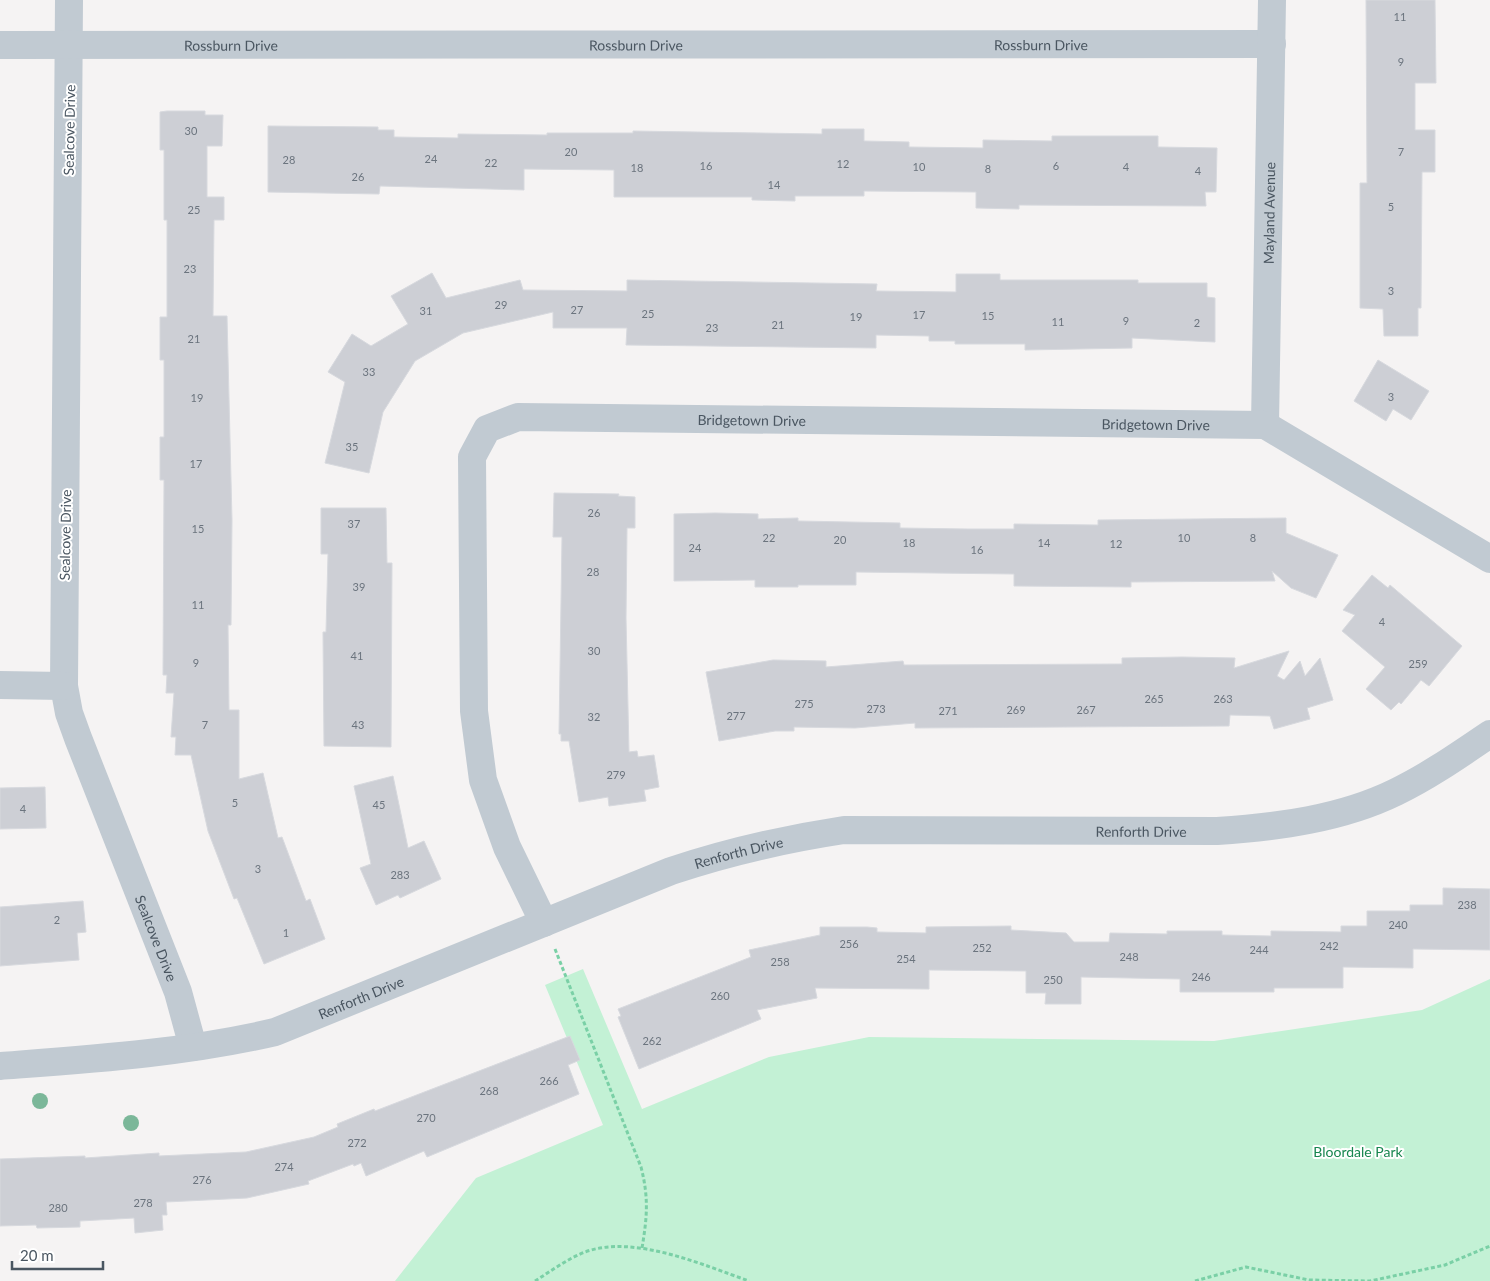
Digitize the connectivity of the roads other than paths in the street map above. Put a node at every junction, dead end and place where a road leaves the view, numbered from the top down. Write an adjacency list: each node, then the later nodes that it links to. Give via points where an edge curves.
1 (70, 0): 5 (street, Sealcove Drive)
2 (1272, 0): 3 (street, Mayland Avenue)
3 (1272, 44): 5 (street, Rossburn Drive); 6 (street, Mayland Avenue)
4 (0, 45): 5 (street, Rossburn Drive)
5 (69, 46): 9 (street, Sealcove Drive)
6 (1265, 424): 7 (street); 11 (street, Bridgetown Drive, via 518,417 487,429 472,457 474,711 483,780 507,847)
7 (1490, 559)
8 (0, 685): 9 (street)
9 (64, 686): 12 (street, Sealcove Drive, via 78,738 178,992)
10 (1490, 734): 11 (street, Renforth Drive, via 1394,793 1337,813 1276,827 1217,831 844,830 798,836 720,854)
11 (544, 923): 12 (street, Renforth Drive, via 276,1032)
12 (193, 1047): 13 (street, Renforth Drive, via 129,1056)
13 (0, 1066)

